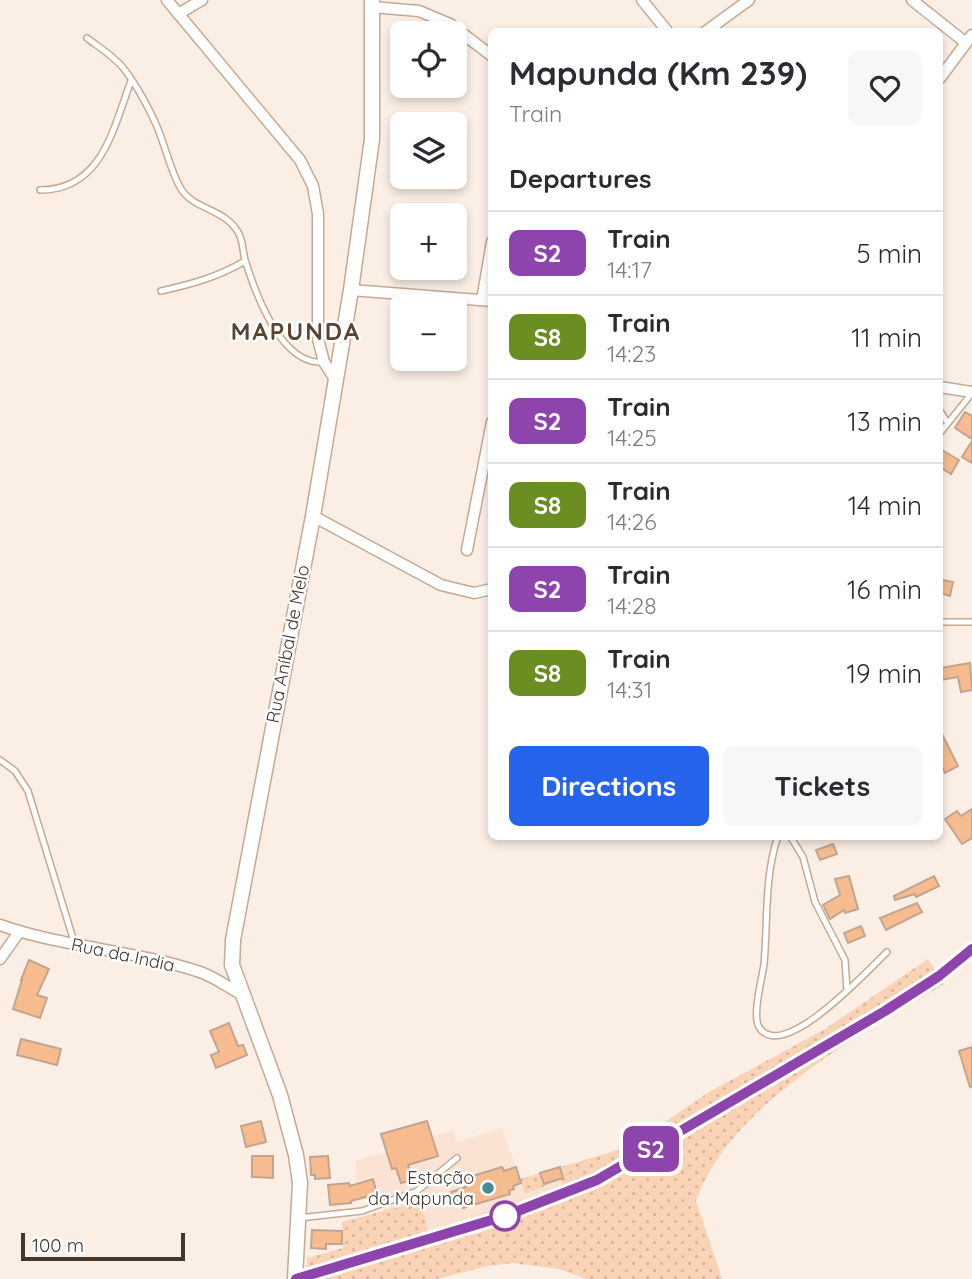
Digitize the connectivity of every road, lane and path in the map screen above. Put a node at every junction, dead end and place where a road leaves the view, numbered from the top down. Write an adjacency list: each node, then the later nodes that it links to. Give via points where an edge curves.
1 (167, 0): 7 (street)
2 (202, 0): 7 (street)
3 (642, 0): 8 (street)
4 (749, 0): 9 (street)
5 (912, 0): 11 (street)
6 (372, 3): 12 (street, via 419,11 450,24); 17 (street, Rua Aníbal de Melo, via 372,139)
7 (178, 14): 20 (street, via 300,160 313,186 318,214 318,339)
8 (665, 28)
9 (710, 28)
10 (87, 38): 14 (lane, via 124,69)
11 (969, 39): 13 (street)
12 (488, 53)
13 (943, 74)
14 (131, 81): 15 (lane, via 92,169 70,186); 16 (lane, via 157,127 181,189 191,201 223,216 239,234)
15 (40, 190)
16 (245, 261): 18 (lane, via 199,283); 20 (lane, via 268,317 289,350 313,363)
17 (351, 290): 19 (street); 21 (street, Rua Aníbal de Melo)
18 (161, 291)
19 (487, 301)
20 (324, 362): 21 (street)
21 (336, 381): 28 (street, Rua Aníbal de Melo)
22 (943, 388): 23 (street)
23 (972, 393): 25 (lane)
24 (943, 416): 25 (lane)
25 (947, 422): 26 (lane)
26 (943, 428)
27 (488, 442): 29 (street)
28 (313, 516): 30 (street, via 441,585 474,593); 42 (street, Rua Aníbal de Melo, via 233,940 232,965)
29 (467, 550)
30 (488, 590)
31 (943, 622): 32 (lane)
32 (972, 622)
33 (0, 760): 38 (lane, via 15,771 28,791)
34 (777, 840): 41 (lane, via 770,866 756,1017 759,1027 766,1034 791,1033)
35 (792, 840): 41 (lane, via 803,857 815,902 845,960)
36 (0, 925): 37 (street, Rua da India)
37 (19, 932): 38 (street, Rua da India); 40 (street)
38 (75, 946): 42 (street, Rua da India, via 168,962 203,973)
39 (887, 952): 41 (lane)
40 (0, 958)
41 (847, 990)
42 (243, 995): 44 (street, Rua Aníbal de Melo, via 280,1095 296,1155)
43 (457, 1158): 44 (lane, via 416,1191 352,1213)
44 (299, 1218): 45 (street, Rua Aníbal de Melo)
45 (295, 1279)

